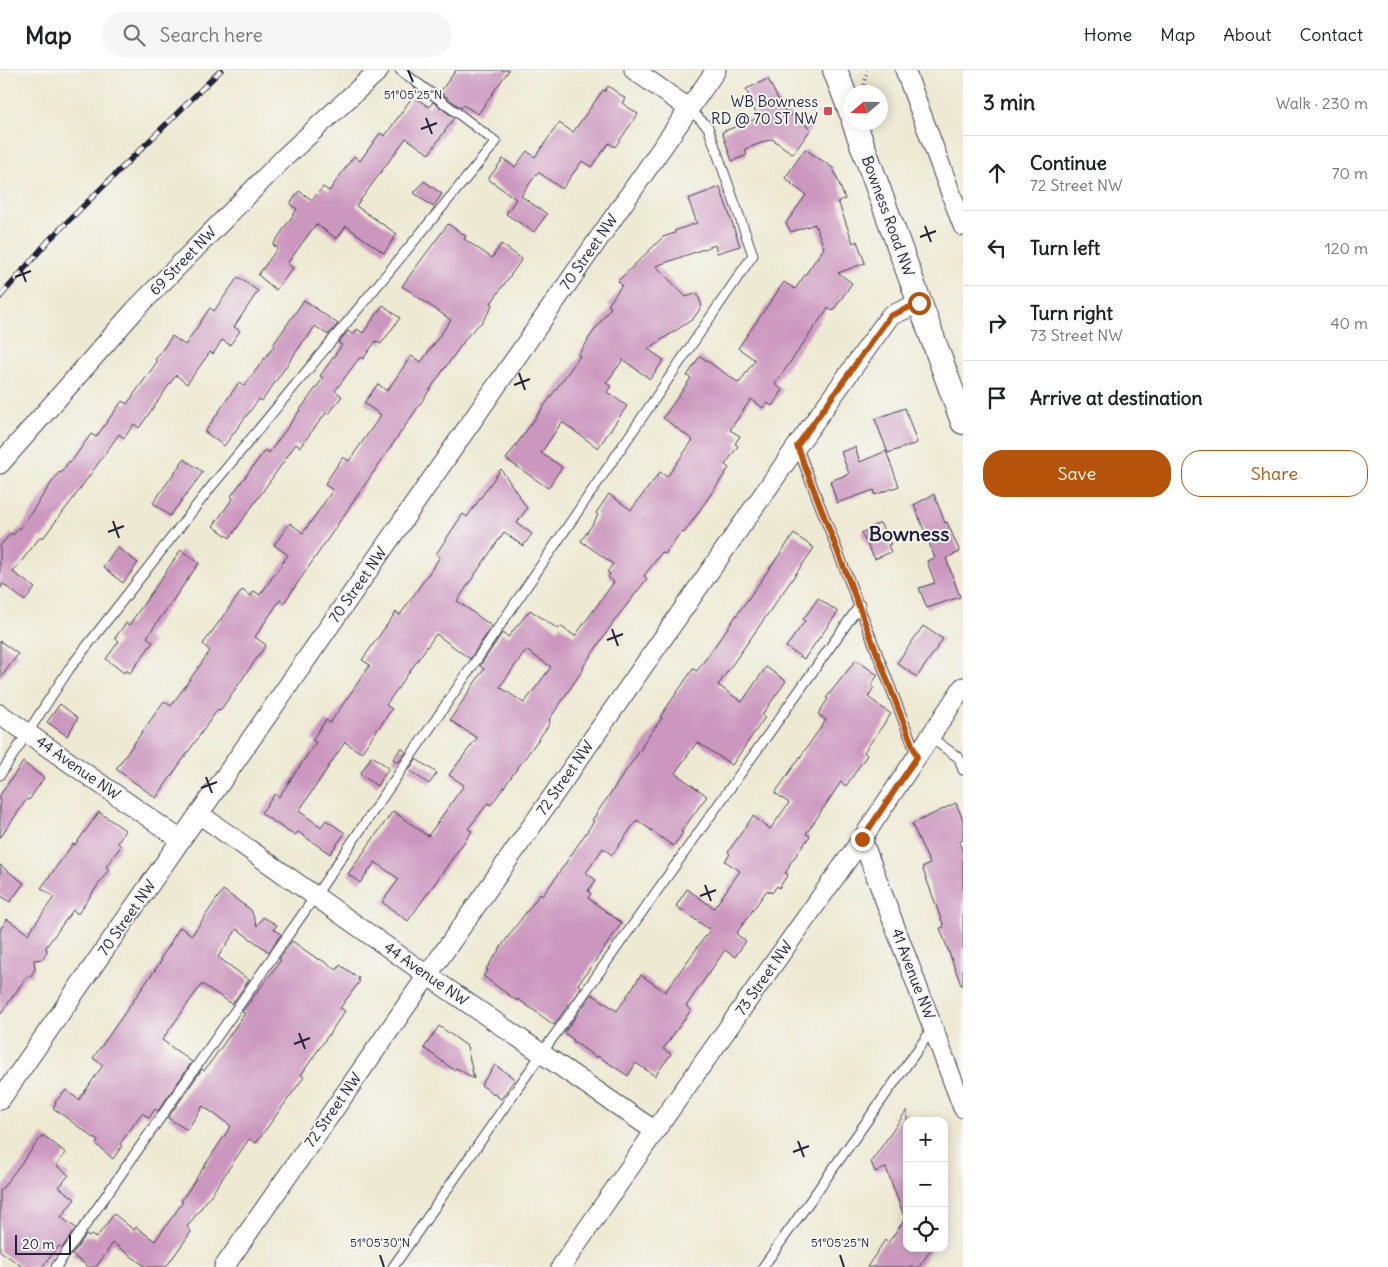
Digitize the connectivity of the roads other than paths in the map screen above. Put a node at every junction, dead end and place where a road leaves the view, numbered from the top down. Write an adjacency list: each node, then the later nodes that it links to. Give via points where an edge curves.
1 (379, 70): 14 (street, 69 Street NW, via 285,157 135,310)
2 (400, 70): 18 (lane, via 496,142 211,487 68,669)
3 (634, 70): 8 (street)
4 (716, 70): 8 (street, 70 Street NW)
5 (836, 70): 7 (street)
6 (906, 70): 10 (street)
7 (843, 91)
8 (688, 108): 23 (street, 70 Street NW); 26 (lane, via 708,127 753,255)
9 (857, 130): 11 (street, Bowness Road NW)
10 (963, 226)
11 (919, 303): 12 (street, Bowness Road NW); 13 (street, 72 Street NW, via 890,316)
12 (963, 422)
13 (797, 446): 15 (lane); 27 (street, 72 Street NW)
14 (0, 464)
15 (860, 605): 20 (lane); 29 (lane)
16 (963, 687): 19 (street, 73 Street NW)
17 (0, 714): 18 (street, 44 Avenue NW)
18 (26, 733): 22 (lane); 25 (street, 44 Avenue NW)
19 (930, 737): 20 (street, 73 Street NW); 21 (lane, via 958,758)
20 (917, 757): 24 (street, 73 Street NW)
21 (963, 770)
22 (0, 775)
23 (199, 814): 25 (street, 70 Street NW); 26 (street, 44 Avenue NW)
24 (862, 839): 28 (street, 41 Avenue NW); 32 (street, 73 Street NW)
25 (181, 840): 30 (street, 70 Street NW)
26 (315, 895): 27 (street, 44 Avenue NW); 33 (lane)
27 (427, 975): 29 (street, 44 Avenue NW); 34 (street, 72 Street NW)
28 (933, 1028): 31 (street, 41 Avenue NW); 37 (lane)
29 (542, 1054): 32 (street, 44 Avenue NW); 35 (lane)
30 (0, 1100)
31 (963, 1108)
32 (655, 1131): 36 (street, 73 Street NW)
33 (56, 1267)
34 (224, 1267)
35 (393, 1267)
36 (561, 1267)
37 (763, 1267)

